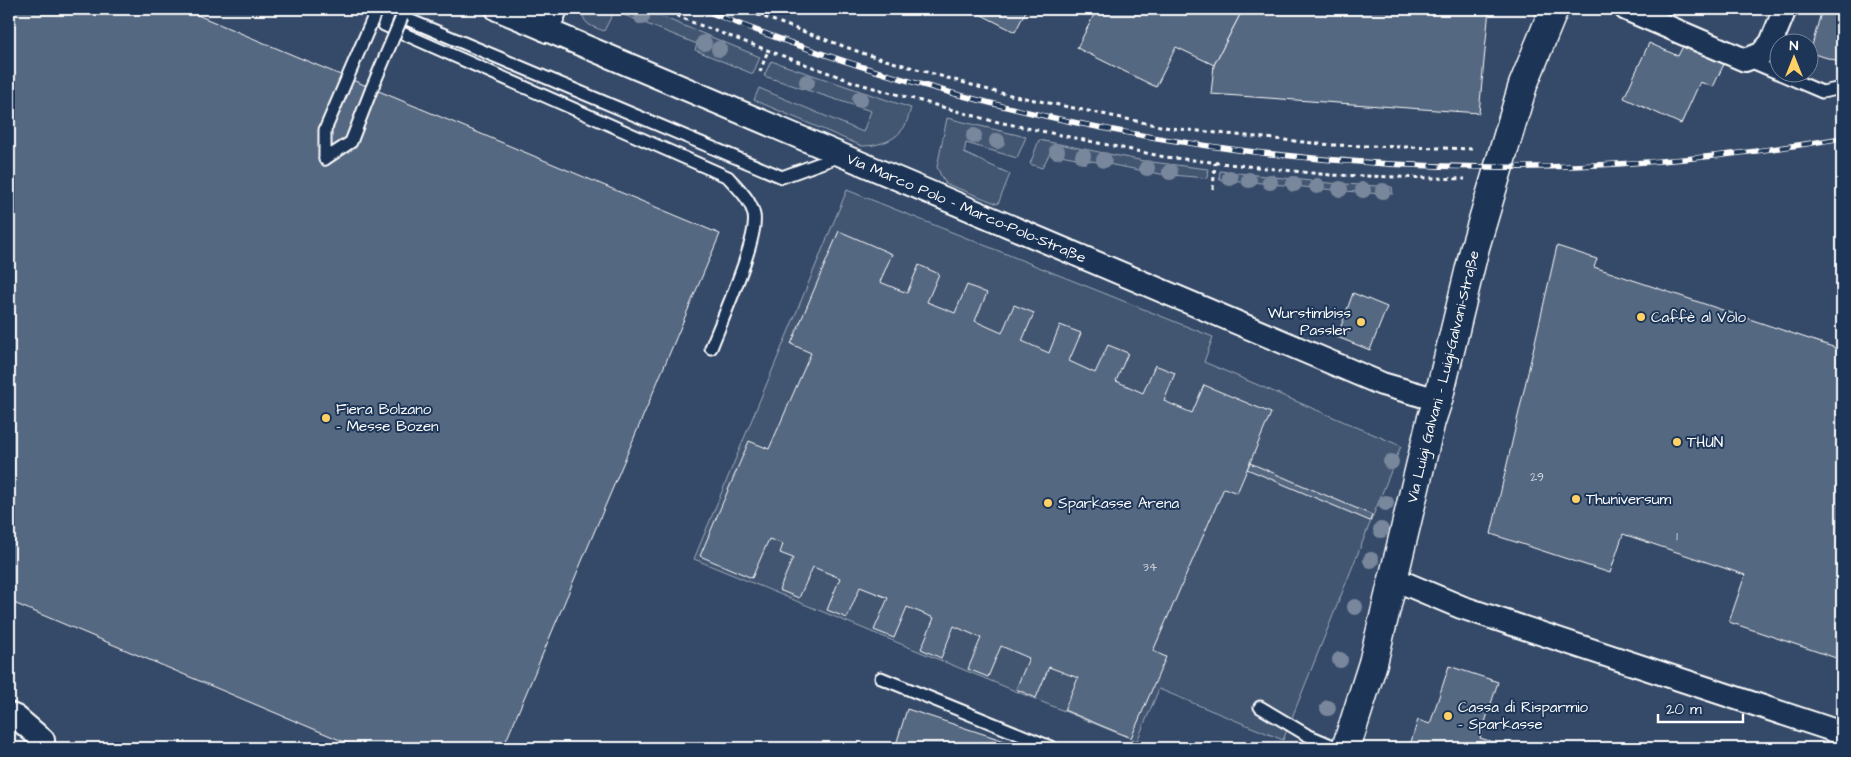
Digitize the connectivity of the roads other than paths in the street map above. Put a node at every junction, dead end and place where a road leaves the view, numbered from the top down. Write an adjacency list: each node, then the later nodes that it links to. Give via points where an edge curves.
1 (376, 9): 11 (lane, bridge, via 325,130 324,159 351,142 402,17 782,177)
2 (391, 9): 12 (lane, via 384,25 728,177 745,196 754,216 753,238)
3 (497, 9): 8 (street, Via Marco Polo - Marco-Polo-Straße)
4 (556, 9): 8 (street)
5 (1554, 9): 13 (main road, Via Luigi Galvani - Luigi-Galvani-Straße, via 1523,85 1475,247)
6 (1626, 9): 9 (street)
7 (1785, 9): 9 (street, via 1771,43 1761,54)
8 (547, 31): 11 (street, Via Marco Polo - Marco-Polo-Straße)
9 (1745, 60): 10 (lane, via 1822,92)
10 (1842, 88)
11 (841, 155): 13 (street, Via Marco Polo - Marco-Polo-Straße, via 1382,384)
12 (711, 348)
13 (1438, 400): 14 (main road, Via Luigi Galvani - Luigi-Galvani-Straße, via 1430,420)
14 (1392, 578): 18 (street, via 1461,607); 22 (main road, Via Luigi Galvani - Luigi-Galvani-Straße, via 1373,663)
15 (881, 678): 20 (lane)
16 (1260, 707): 21 (lane, via 1307,735)
17 (9, 714): 19 (street, via 43,740)
18 (1842, 732)
19 (43, 748)
20 (1053, 748)
21 (1338, 748)
22 (1346, 748)

